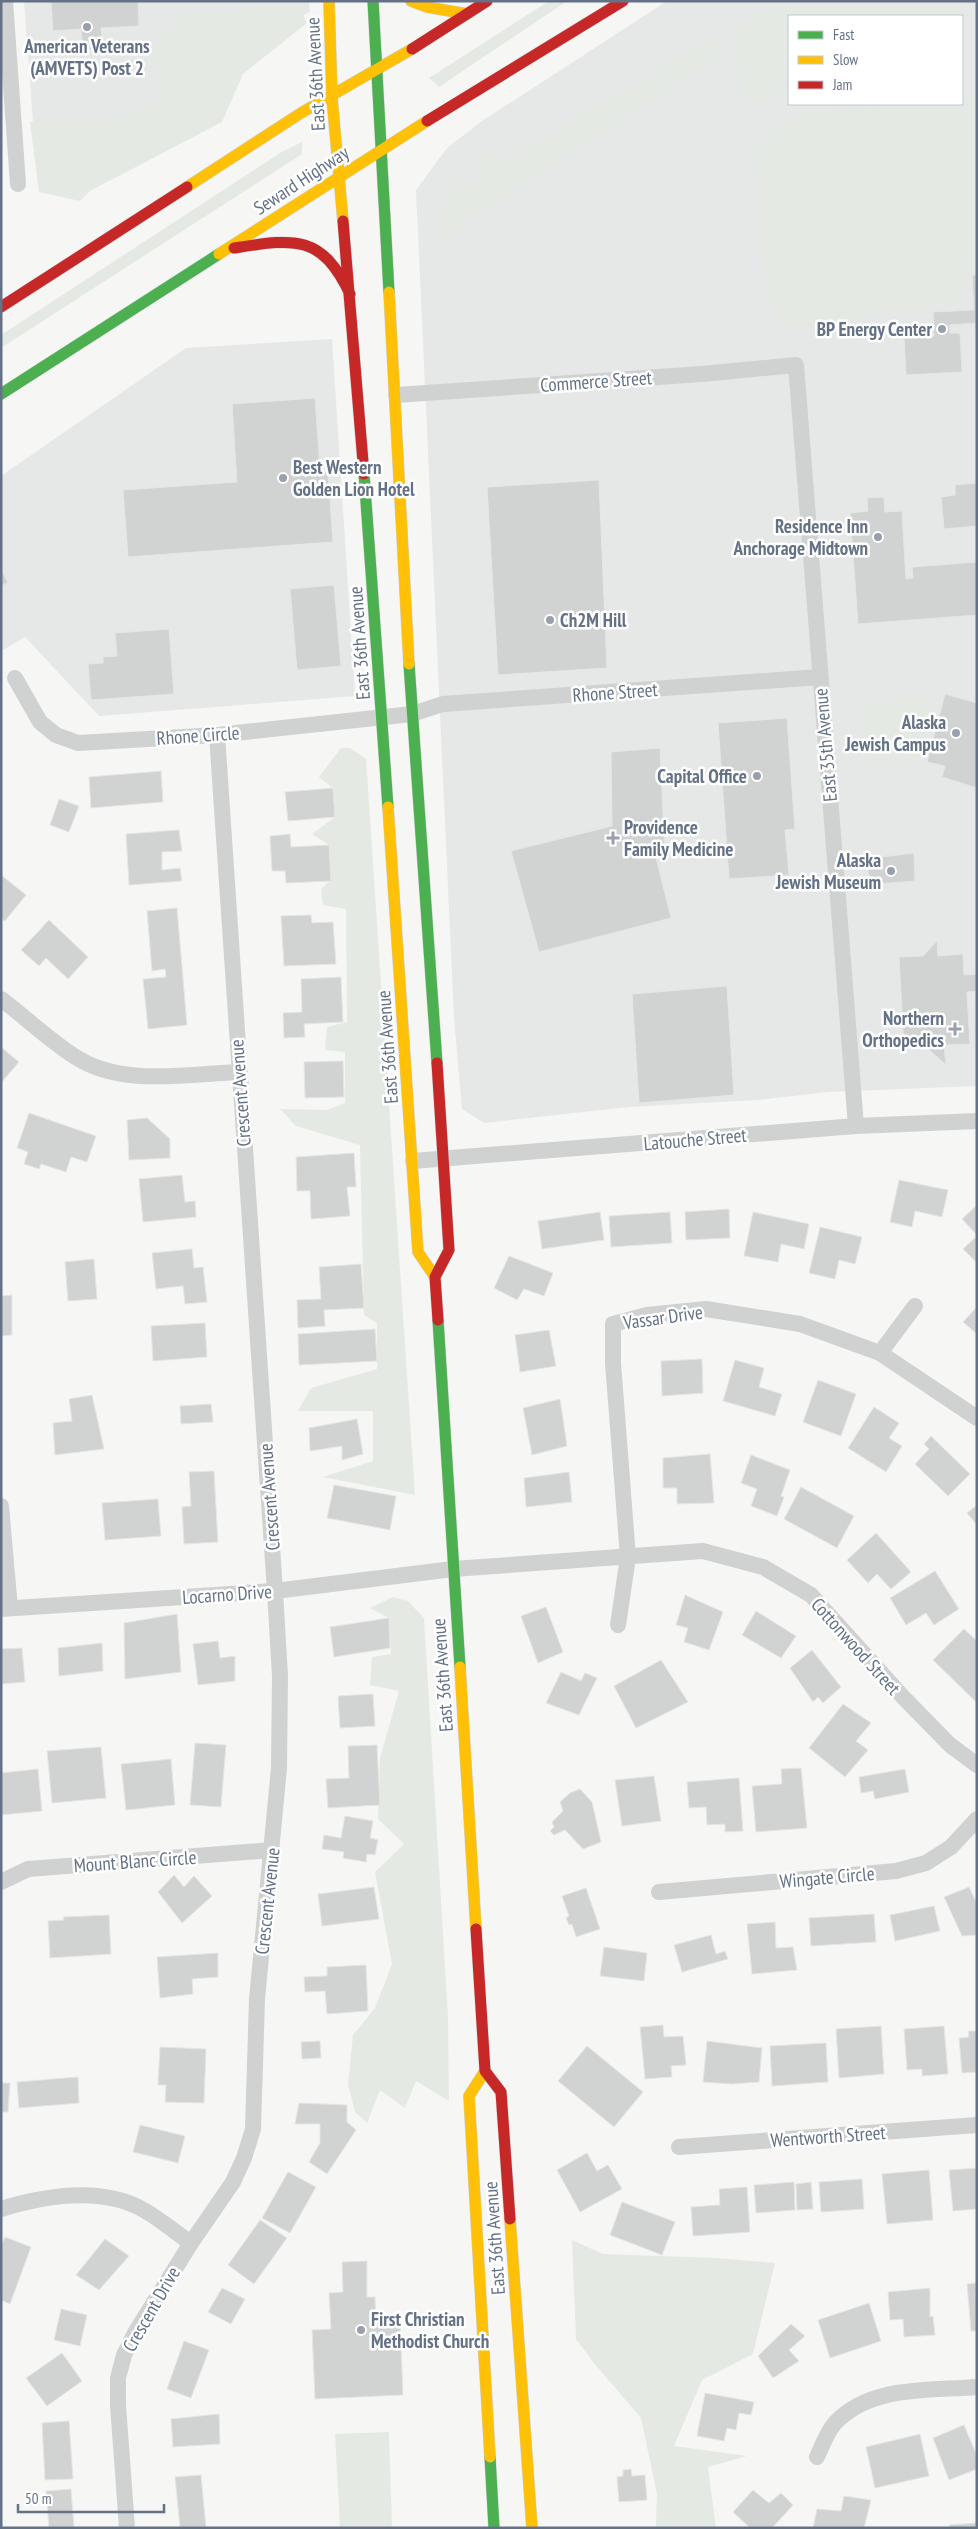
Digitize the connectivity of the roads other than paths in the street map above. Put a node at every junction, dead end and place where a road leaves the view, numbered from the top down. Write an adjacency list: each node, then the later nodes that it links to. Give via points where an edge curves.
1 (5, 1): 12 (street)
2 (329, 1): 9 (main road, East 36th Avenue)
3 (373, 1): 8 (main road)
4 (411, 1): 7 (main road)
5 (487, 1): 7 (main road)
6 (623, 1): 10 (main road, Seward Highway)
7 (467, 14): 8 (main road)
8 (377, 71): 9 (main road); 10 (main road)
9 (332, 98): 11 (main road, East 36th Avenue); 15 (main road, via 301,113)
10 (380, 150): 11 (main road, Seward Highway); 18 (main road)
11 (340, 176): 13 (main road, Seward Highway); 14 (main road, East 36th Avenue)
12 (18, 184)
13 (228, 249): 14 (main road, via 282,242 312,246 334,264); 17 (main road, Seward Highway)
14 (350, 294): 22 (main road, East 36th Avenue)
15 (1, 307)
16 (796, 365): 18 (street, Commerce Street); 19 (street, East 35th Avenue)
17 (1, 394)
18 (396, 395): 21 (main road)
19 (820, 677): 21 (street, Rhone Street, via 443,704); 27 (street, East 35th Avenue)
20 (15, 678): 23 (street, Rhone Circle, via 40,722 67,741 78,744)
21 (412, 714): 22 (street, Rhone Circle); 28 (main road)
22 (382, 717): 23 (street, Rhone Circle); 29 (main road, East 36th Avenue)
23 (218, 735): 25 (street, Crescent Avenue)
24 (1, 999): 25 (street, via 75,1057 101,1068 144,1076)
25 (239, 1072): 37 (street, Crescent Avenue)
26 (977, 1120): 27 (street, Latouche Street)
27 (856, 1126): 28 (street, Latouche Street)
28 (444, 1159): 29 (street, Latouche Street); 30 (main road, via 449,1250)
29 (412, 1161): 30 (main road, East 36th Avenue, via 418,1252)
30 (435, 1277): 36 (main road, East 36th Avenue)
31 (915, 1306): 32 (street)
32 (880, 1353): 33 (street, Vassar Drive); 35 (street, Vassar Drive, via 800,1324 706,1309 647,1315 613,1324 613,1363)
33 (977, 1418)
34 (1, 1506): 38 (street)
35 (628, 1556): 36 (street, Cottonwood Street); 39 (street); 40 (street, Cottonwood Street, via 703,1550 763,1567 811,1594 903,1697 950,1745)
36 (453, 1569): 37 (street, Locarno Drive); 45 (main road, East 36th Avenue)
37 (275, 1590): 38 (street, Locarno Drive); 42 (street, Crescent Avenue, via 280,1703 279,1768)
38 (6, 1609)
39 (618, 1625)
40 (977, 1765)
41 (977, 1819): 44 (street, Wingate Circle, via 951,1847 926,1863 896,1871)
42 (272, 1850): 43 (street, Mount Blanc Circle, via 28,1869); 49 (street, Crescent Avenue, via 257,1999 253,2129 233,2182)
43 (1, 1882)
44 (659, 1892)
45 (485, 2071): 53 (main road, East 36th Avenue, via 469,2096); 54 (main road, East 36th Avenue, via 501,2092)
46 (977, 2125): 47 (street, Wentworth Street)
47 (679, 2147)
48 (1, 2209): 49 (street, via 77,2196 104,2197 140,2208)
49 (191, 2243): 52 (street, Crescent Drive, via 135,2333 124,2355 118,2378)
50 (977, 2388): 51 (street, via 886,2394 858,2404 834,2424)
51 (817, 2457)
52 (127, 2528)
53 (494, 2528)
54 (532, 2528)

